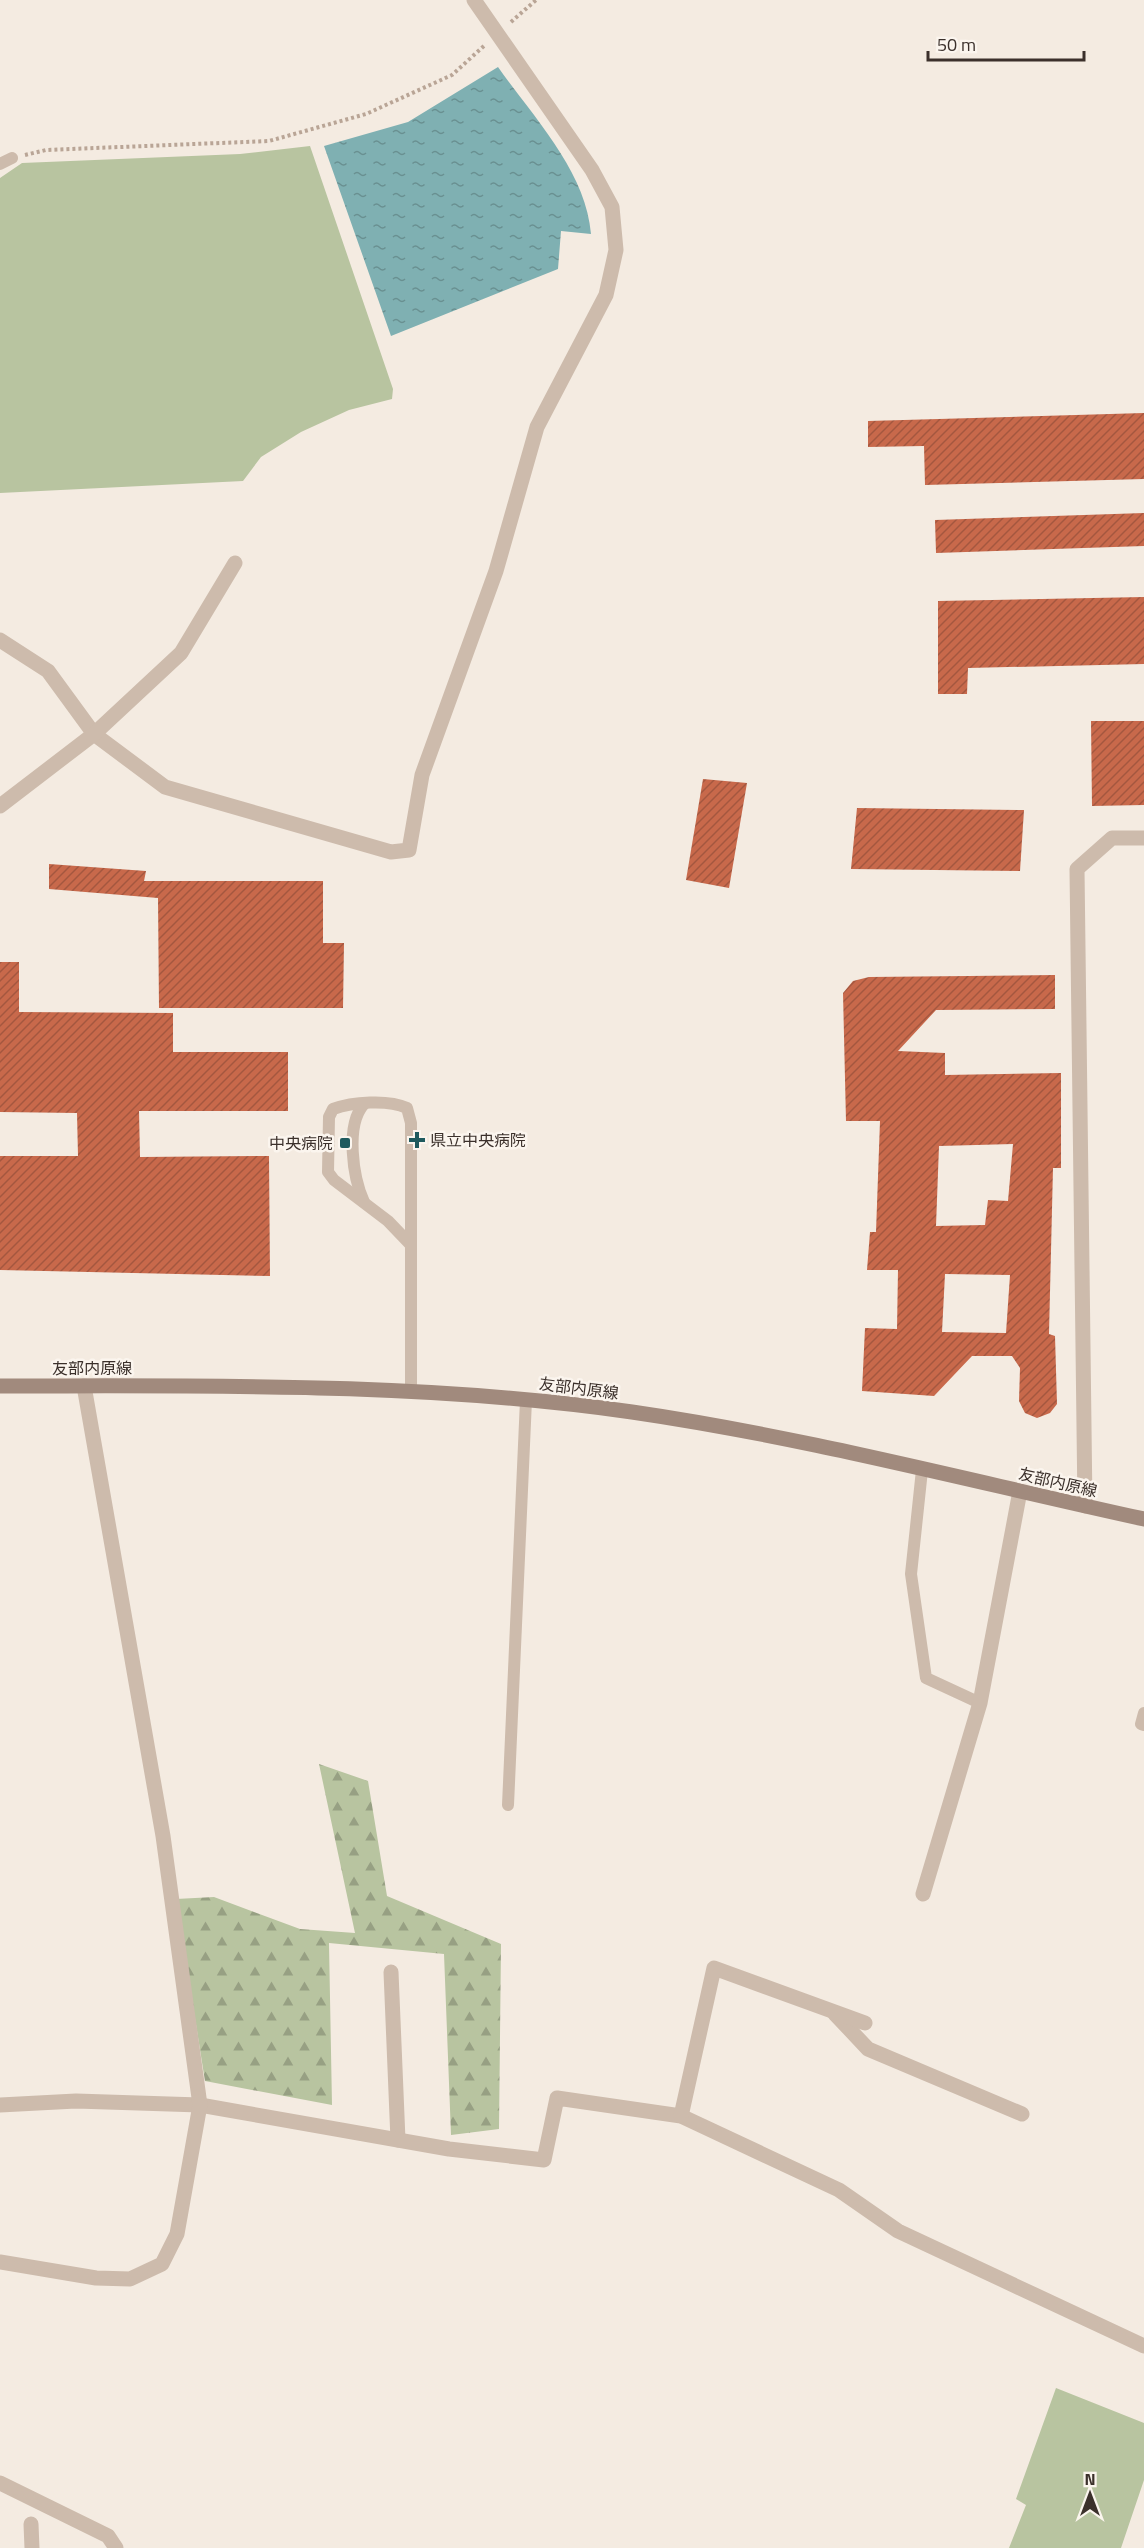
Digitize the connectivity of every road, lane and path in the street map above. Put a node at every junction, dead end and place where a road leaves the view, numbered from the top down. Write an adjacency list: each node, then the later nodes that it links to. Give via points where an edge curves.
1 (474, 0): 3 (street)
2 (536, 0): 3 (path)
3 (499, 33): 4 (path, via 452,75 366,114 268,141 46,150); 8 (street, via 592,170 612,207 616,250 606,295 537,427 496,571 422,775 409,850 391,852 165,787)
4 (12, 158): 5 (lane)
5 (0, 164)
6 (235, 563): 8 (street, via 181,653)
7 (0, 640): 8 (street, via 48,671)
8 (94, 734): 9 (street)
9 (0, 806)
10 (1144, 838): 20 (street, via 1112,838 1077,869)
11 (364, 1104): 12 (lane, via 355,1118 354,1171); 12 (lane, via 333,1109 329,1117 328,1172); 13 (lane, via 398,1104 407,1108 409,1114)
12 (364, 1203): 13 (lane)
13 (411, 1245): 16 (lane)
14 (0, 1386): 15 (main road, 友部内原線)
15 (84, 1386): 16 (main road, 友部内原線, via 241,1384); 31 (street, via 163,1836)
16 (411, 1391): 17 (main road, 友部内原線)
17 (526, 1400): 18 (main road, 友部内原線, via 728,1428); 25 (lane)
18 (922, 1470): 19 (main road, 友部内原線); 22 (lane, via 911,1574 926,1678)
19 (1020, 1491): 20 (main road, 友部内原線); 22 (street)
20 (1085, 1506): 21 (main road, 友部内原線)
21 (1144, 1519)
22 (980, 1703): 26 (street)
23 (1144, 1713): 24 (lane)
24 (1144, 1725)
25 (508, 1805)
26 (923, 1894)
27 (391, 1972): 34 (street)
28 (833, 2011): 29 (street); 32 (street, via 868,2049); 33 (street, via 714,1968)
29 (865, 2023)
30 (0, 2105): 31 (street, via 76,2101)
31 (200, 2105): 34 (street); 35 (street, via 177,2234 162,2264 130,2279 96,2278)
32 (1022, 2114)
33 (681, 2116): 34 (street, via 557,2098 544,2160); 36 (street, via 839,2190 898,2231)
34 (398, 2140)
35 (0, 2262)
36 (1144, 2346)
37 (0, 2483): 40 (street, via 108,2536)
38 (31, 2524): 39 (street)
39 (32, 2548)
40 (116, 2548)

